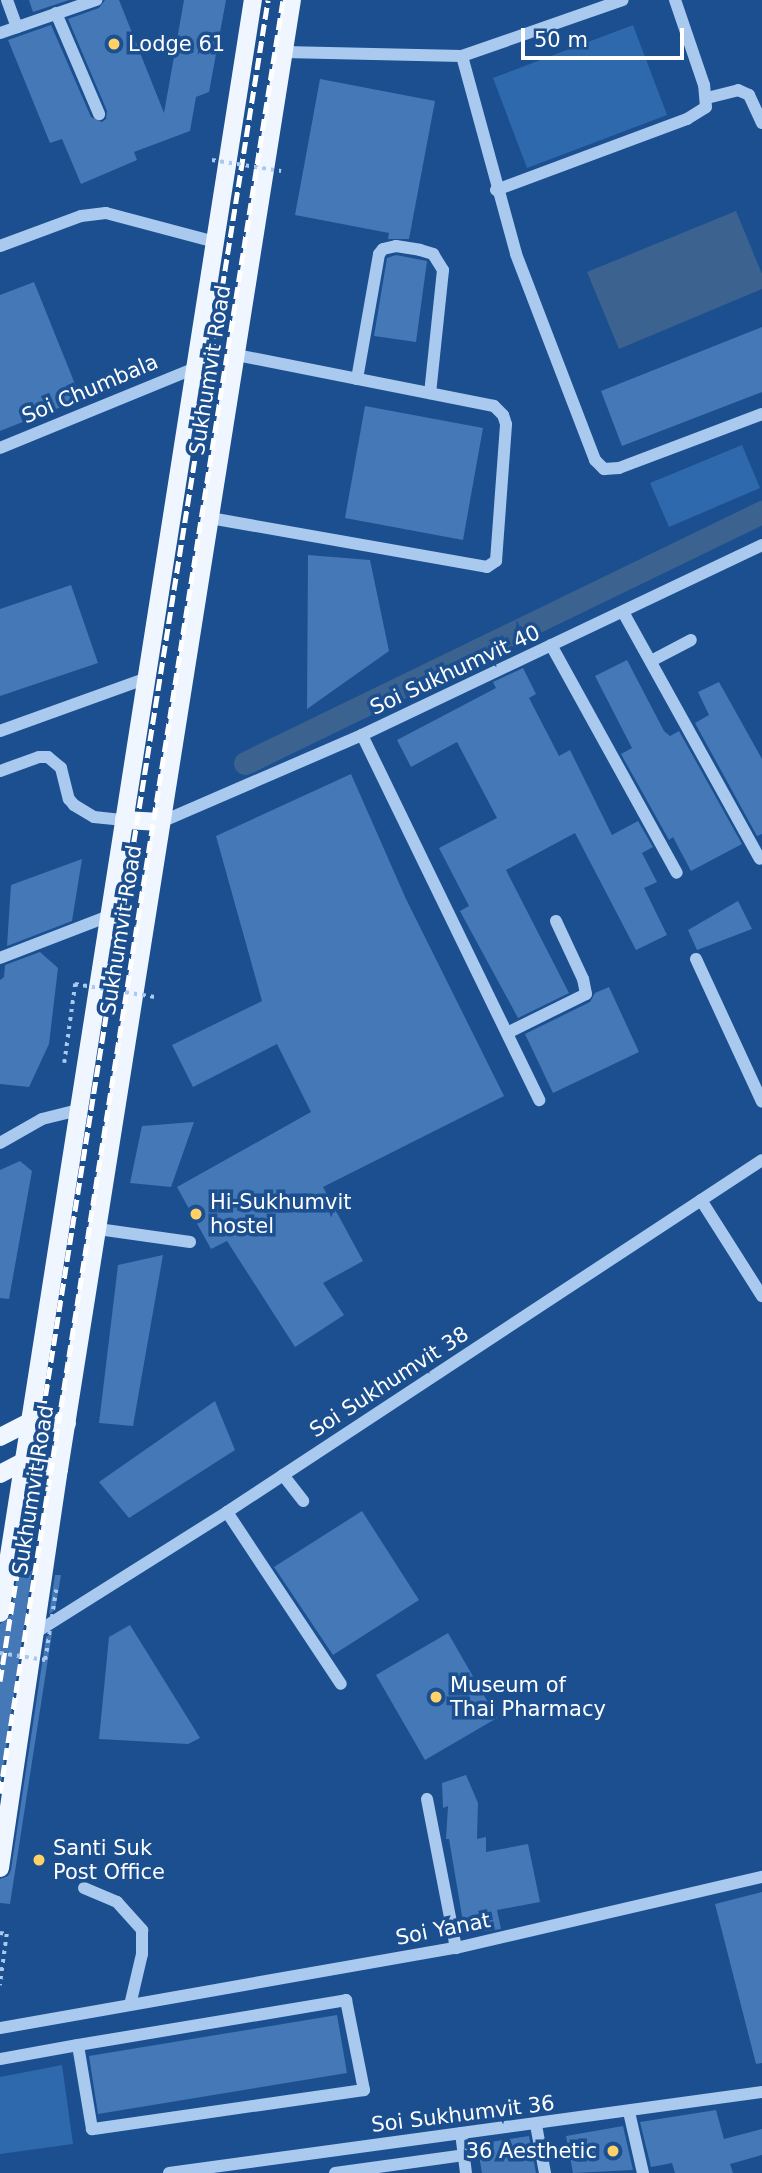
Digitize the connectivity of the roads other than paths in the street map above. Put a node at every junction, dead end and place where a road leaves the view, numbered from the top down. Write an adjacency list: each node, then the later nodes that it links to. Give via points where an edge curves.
1 (7, 0): 9 (street)
2 (96, 0): 7 (street)
3 (253, 0): 17 (main road, Sukhumvit Road, via 220,161)
4 (292, 0): 11 (main road, Sukhumvit Road)
5 (623, 0): 12 (street)
6 (675, 0): 13 (street)
7 (69, 4): 8 (street)
8 (56, 13): 9 (street); 14 (street)
9 (17, 27): 10 (street)
10 (0, 33)
11 (284, 52): 12 (street); 19 (main road, Sukhumvit Road, via 273,169)
12 (462, 57): 16 (street)
13 (707, 98): 15 (street, via 738,90 749,95); 16 (street, via 706,107 687,119)
14 (99, 114)
15 (762, 123)
16 (496, 190): 23 (street, via 516,254 600,465 609,470 619,468)
17 (215, 242): 18 (street, via 106,213 81,216); 20 (main road, Sukhumvit Road)
18 (0, 246)
19 (236, 355): 21 (street); 25 (main road, Sukhumvit Road)
20 (195, 368): 24 (street, Soi Chumbala); 31 (main road, Sukhumvit Road)
21 (357, 379): 22 (street); 22 (street, via 379,254 396,246 420,250 433,254 443,270)
22 (430, 393): 25 (street, via 494,406 505,420 496,561 490,565)
23 (762, 414)
24 (0, 448)
25 (210, 518): 36 (main road, Sukhumvit Road)
26 (762, 544): 27 (street, Soi Sukhumvit 40)
27 (623, 612): 29 (street, Soi Sukhumvit 40); 30 (street)
28 (691, 640): 30 (street)
29 (551, 645): 33 (street, Soi Sukhumvit 40); 38 (street)
30 (652, 661): 37 (street)
31 (147, 678): 32 (street); 35 (main road, Sukhumvit Road)
32 (0, 731)
33 (362, 735): 36 (street, Soi Sukhumvit 40); 43 (street)
34 (0, 771): 35 (street, via 48,757 61,768 74,805 94,817)
35 (124, 820): 36 (main road); 39 (main road, Sukhumvit Road)
36 (161, 822): 50 (main road, Sukhumvit Road)
37 (760, 859)
38 (677, 873)
39 (109, 916): 41 (street); 46 (main road, Sukhumvit Road)
40 (556, 921): 43 (street, via 586,994)
41 (0, 958)
42 (696, 959): 45 (street)
43 (506, 1033): 44 (street)
44 (539, 1100)
45 (762, 1102)
46 (79, 1110): 47 (street, via 43,1119); 53 (main road, Sukhumvit Road)
47 (0, 1143)
48 (762, 1160): 49 (street, Soi Sukhumvit 38)
49 (701, 1200): 52 (street); 59 (street, Soi Sukhumvit 38)
50 (98, 1229): 51 (street); 54 (main road, Sukhumvit Road)
51 (190, 1242)
52 (762, 1296)
53 (30, 1422): 54 (main road); 55 (main road); 56 (main road, Sukhumvit Road)
54 (67, 1423): 57 (main road, Sukhumvit Road)
55 (0, 1437)
56 (24, 1461): 57 (main road); 58 (main road); 62 (main road, Sukhumvit Road)
57 (60, 1469): 63 (main road, Sukhumvit Road)
58 (0, 1474)
59 (283, 1475): 60 (street); 61 (street, Soi Sukhumvit 38)
60 (303, 1501)
61 (227, 1512): 63 (street, Soi Sukhumvit 38); 64 (street)
62 (0, 1613)
63 (35, 1633): 66 (main road, Sukhumvit Road)
64 (341, 1684)
65 (427, 1799): 69 (street)
66 (0, 1868)
67 (762, 1877): 69 (street, Soi Yanat)
68 (84, 1888): 70 (street, via 117,1902 142,1930 142,1955)
69 (456, 1948): 70 (street, Soi Yanat)
70 (130, 2005): 71 (street, Soi Yanat)
71 (0, 2028)
72 (78, 2045): 72 (street, via 346,2000 364,2090 92,2129); 73 (street)
73 (0, 2059)
74 (762, 2092): 75 (street, Soi Sukhumvit 36)
75 (629, 2112): 76 (street, Soi Sukhumvit 36); 83 (street)
76 (537, 2125): 77 (street, Soi Sukhumvit 36); 82 (street)
77 (461, 2133): 78 (street); 79 (street, Soi Sukhumvit 36)
78 (464, 2155): 80 (street); 81 (street)
79 (169, 2173)
80 (335, 2173)
81 (466, 2173)
82 (545, 2173)
83 (643, 2173)

